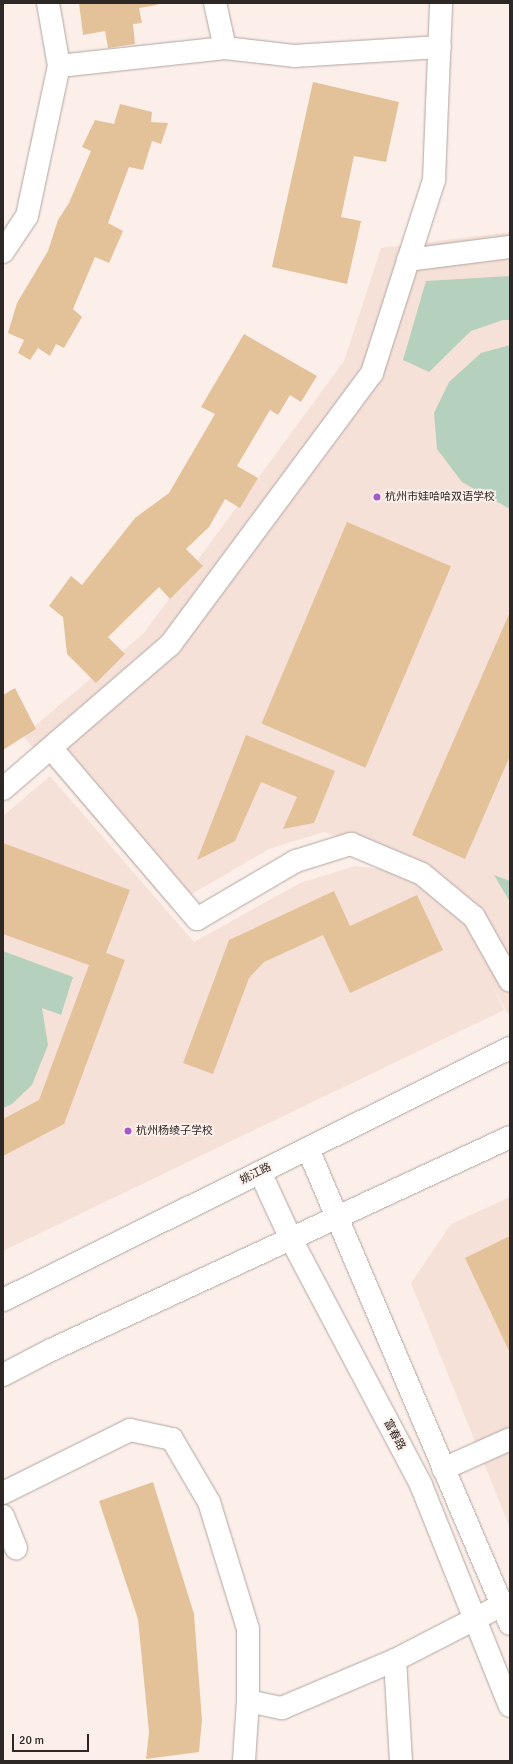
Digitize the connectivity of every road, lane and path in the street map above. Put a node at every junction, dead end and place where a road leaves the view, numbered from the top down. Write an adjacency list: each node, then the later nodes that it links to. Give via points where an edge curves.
1 (48, 3): 6 (street)
2 (215, 3): 5 (street)
3 (442, 3): 4 (street)
4 (440, 47): 5 (street, via 294,56); 9 (street, via 434,180)
5 (225, 48): 6 (street)
6 (58, 66): 8 (street, via 27,216)
7 (510, 247): 9 (street)
8 (3, 252)
9 (408, 260): 10 (street, via 372,373 170,645)
10 (51, 748): 11 (street); 12 (street, via 197,919 296,861 351,844 422,874 474,917)
11 (3, 789)
12 (510, 981)
13 (510, 1048): 15 (street, 姚江路)
14 (510, 1137): 17 (street)
15 (308, 1149): 16 (street, 姚江路); 17 (street)
16 (260, 1172): 18 (street, 富春路); 19 (street, 姚江路)
17 (337, 1217): 18 (street); 22 (street)
18 (291, 1239): 20 (street); 27 (street, 富春路, via 421,1485)
19 (3, 1300)
20 (3, 1375)
21 (510, 1439): 22 (street)
22 (443, 1469): 26 (street)
23 (3, 1493): 29 (street, via 130,1430 172,1439 209,1502 248,1629)
24 (3, 1516): 25 (street)
25 (16, 1549)
26 (506, 1614): 27 (street)
27 (476, 1618): 28 (street); 30 (street, 富春路)
28 (395, 1660): 29 (street, via 282,1708); 32 (street)
29 (248, 1700): 31 (street)
30 (510, 1706)
31 (244, 1761)
32 (402, 1761)

